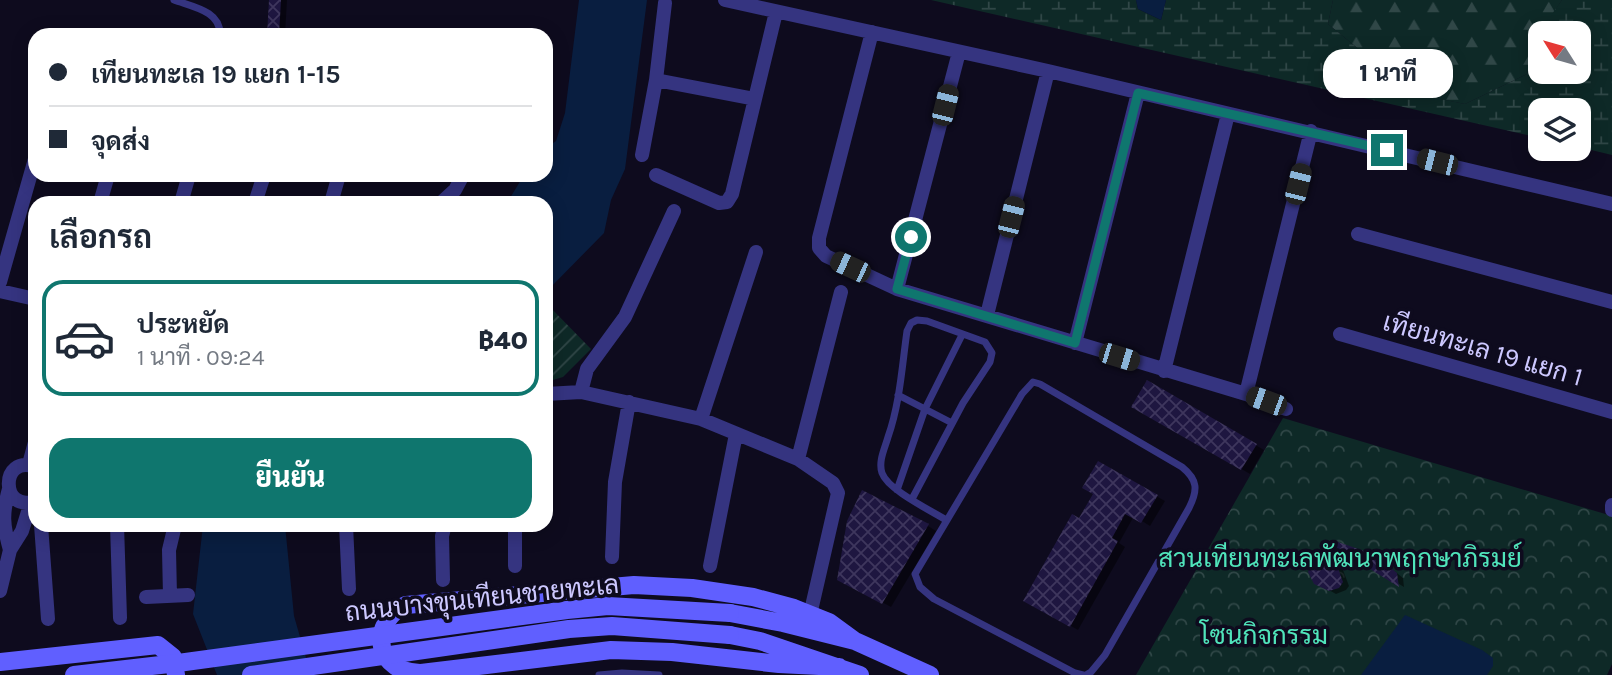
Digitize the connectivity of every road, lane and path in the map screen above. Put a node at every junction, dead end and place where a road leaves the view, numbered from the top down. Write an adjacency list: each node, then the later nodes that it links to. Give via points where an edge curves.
1 (174, 0): 5 (lane, via 215,18)
2 (725, 0): 4 (street)
3 (665, 3): 9 (street)
4 (776, 12): 6 (street); 11 (street)
5 (220, 28)
6 (872, 32): 7 (street); 24 (street, via 819,248 826,256)
7 (959, 52): 8 (street); 24 (street)
8 (1048, 71): 10 (street); 29 (street)
9 (656, 80): 11 (street); 14 (street)
10 (1138, 93): 12 (street); 32 (street)
11 (755, 100): 15 (street, via 727,202 719,203)
12 (1228, 114): 13 (street); 33 (street)
13 (1311, 131): 19 (street); 36 (street)
14 (642, 155)
15 (656, 175)
16 (28, 182): 23 (street)
17 (459, 182): 18 (street)
18 (449, 196)
19 (1612, 204)
20 (674, 211): 34 (street, via 625,317 587,369)
21 (1358, 234): 28 (street)
22 (756, 252): 42 (street)
23 (0, 282)
24 (897, 289): 29 (street)
25 (0, 291): 27 (street)
26 (841, 292): 45 (street)
27 (28, 297)
28 (1612, 302)
29 (987, 315): 32 (street)
30 (1340, 334): 41 (street, เทียนทะเล 19 แยก 1)
31 (962, 335): 37 (lane, via 927,321 911,323); 39 (lane); 43 (lane, via 985,342 992,353)
32 (1075, 343): 33 (street)
33 (1164, 371): 36 (street)
34 (582, 392): 35 (street); 38 (street)
35 (553, 394)
36 (1246, 394): 40 (street)
37 (898, 395): 39 (lane); 48 (lane, via 880,460 882,474)
38 (629, 402): 42 (street); 60 (street, via 615,482)
39 (925, 409): 43 (lane); 48 (lane)
40 (1286, 409)
41 (1612, 412)
42 (701, 419): 44 (street)
43 (952, 423): 49 (lane)
44 (736, 433): 45 (street); 62 (street)
45 (798, 459): 69 (street, via 833,483 838,493)
46 (28, 466): 47 (street, via 13,470)
47 (9, 489): 50 (street, via 15,499); 59 (street, via 3,525)
48 (897, 490): 49 (lane)
49 (912, 499): 52 (lane)
50 (28, 502)
51 (28, 515): 59 (street)
52 (946, 520): 77 (lane, via 915,574 920,587 934,599); 77 (lane, via 1033,382 1193,475 1195,489 1189,508 1105,655 1091,672)
53 (42, 532): 71 (street)
54 (117, 532): 70 (street)
55 (173, 532): 67 (street)
56 (346, 532): 64 (street)
57 (443, 532): 63 (street)
58 (515, 532): 61 (street)
59 (10, 550): 65 (street)
60 (612, 557)
61 (515, 566)
62 (710, 566)
63 (443, 579)
64 (349, 589)
65 (0, 592)
66 (188, 595): 67 (street)
67 (170, 596): 68 (street)
68 (146, 597)
69 (810, 615): 72 (main road); 75 (main road, via 753,597 634,585 406,605 396,609 381,636 393,665 421,673 611,650 672,652)
70 (120, 618)
71 (48, 619)
72 (855, 640): 78 (main road, ถนนบางขุนเทียนชายทะเล, bridge, via 730,613 594,607); 86 (main road, ถนนบางขุนเทียนชายทะเล)
73 (0, 662): 79 (main road, via 158,645 173,657)
74 (839, 667): 75 (main road); 80 (main road, ถนนบางขุนเทียนชายทะเล, bridge, via 730,635 612,626); 85 (main road, ถนนบางขุนเทียนชายทะเล)
75 (780, 670)
76 (626, 674): 82 (lane); 83 (lane)
77 (1079, 674)
78 (74, 675)
79 (176, 675)
80 (251, 675)
81 (599, 675): 82 (lane)
82 (606, 675)
83 (652, 675): 84 (lane)
84 (659, 675)
85 (860, 675)
86 (930, 675)

